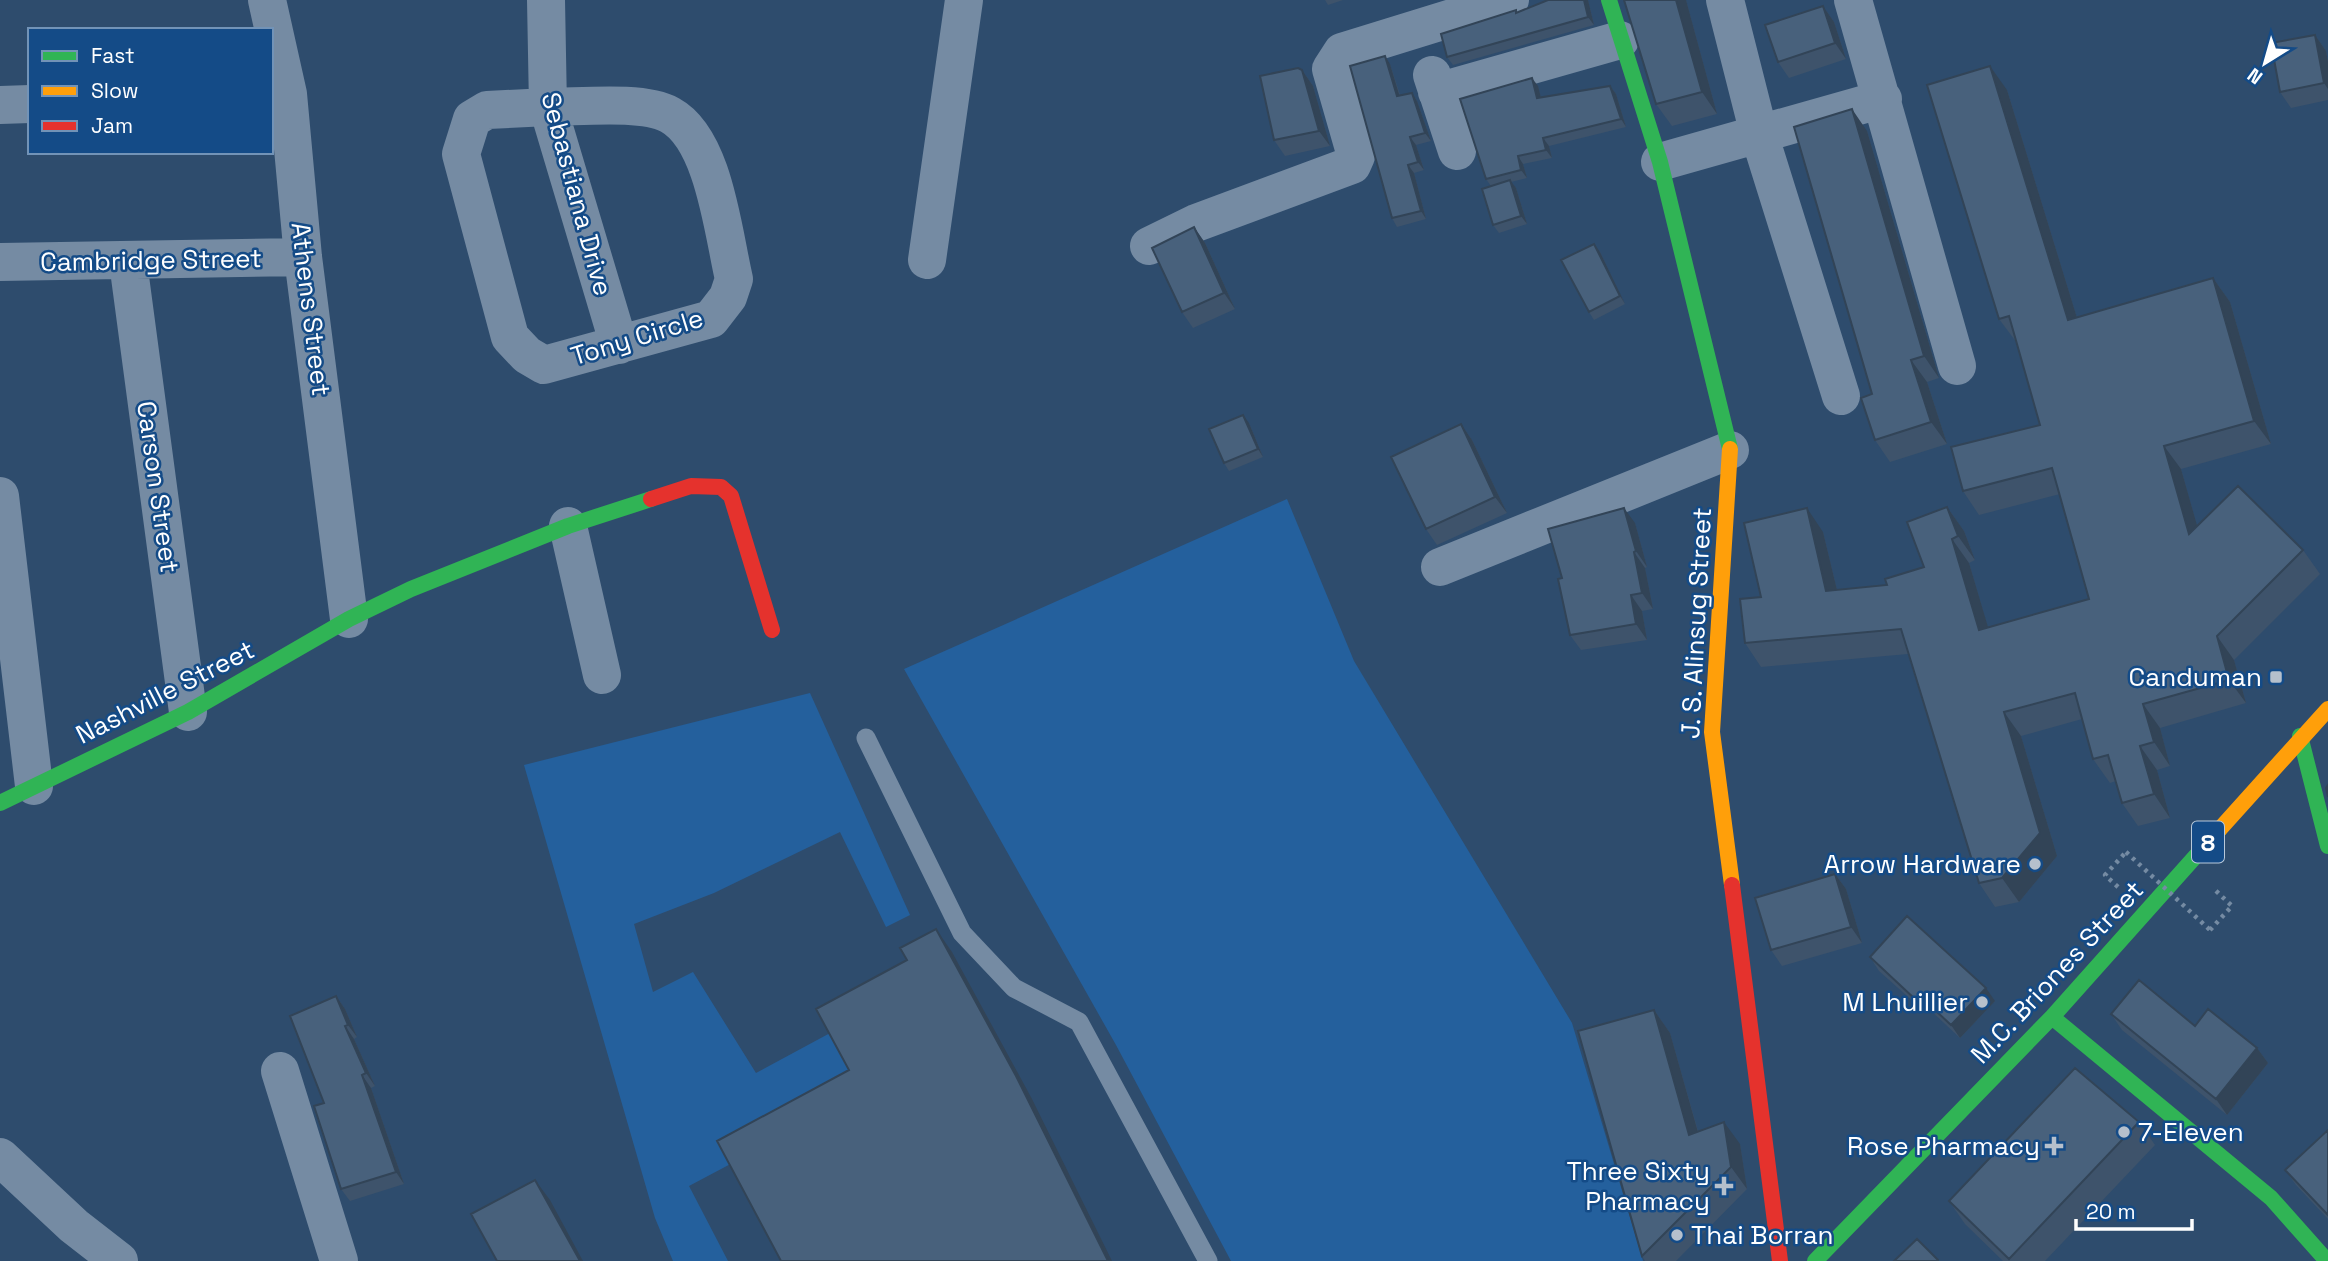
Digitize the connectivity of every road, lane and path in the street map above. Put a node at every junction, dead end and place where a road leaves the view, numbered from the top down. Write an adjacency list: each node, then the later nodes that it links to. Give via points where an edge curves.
1 (267, 0): 8 (street, Athens Street)
2 (546, 0): 15 (street, Sebastiana Drive)
3 (964, 0): 21 (street)
4 (1510, 0): 19 (street, via 1342,52 1331,69 1356,156 1352,165 1196,223)
5 (1609, 0): 9 (street, J. S. Alinsug Street)
6 (1726, 0): 16 (street)
7 (1853, 0): 12 (street)
8 (271, 28)
9 (1620, 40): 17 (street, via 1434,83); 18 (street, J. S. Alinsug Street)
10 (273, 43): 11 (street, Athens Street)
11 (280, 94): 20 (street, Athens Street)
12 (1883, 99): 16 (street); 25 (street)
13 (28, 104): 14 (street)
14 (0, 105)
15 (548, 107): 24 (street, Sebastiana Drive); 24 (street, Tony Circle, via 487,110 472,119 461,154 510,337 544,365); 24 (street, Tony Circle, via 642,108 669,114 691,130 705,153 734,279 728,297 711,319)
16 (1759, 134): 18 (street); 26 (street)
17 (1457, 151)
18 (1660, 162): 27 (street, J. S. Alinsug Street)
19 (1149, 246)
20 (303, 257): 23 (street, Cambridge Street); 31 (street, Athens Street)
21 (927, 260)
22 (0, 262): 23 (street, Cambridge Street)
23 (128, 262): 35 (street, Carson Street)
24 (619, 345)
25 (1957, 366)
26 (1841, 396)
27 (1730, 450): 30 (street); 49 (street, J. S. Alinsug Street, via 1712,732)
28 (0, 496): 38 (street)
29 (568, 526): 31 (street, Nashville Street); 32 (street, Nashville Street, via 691,486 721,487 731,496); 33 (street)
30 (1440, 567)
31 (349, 619): 35 (street, Nashville Street)
32 (772, 630)
33 (602, 676)
34 (2328, 709): 36 (street, M.C. Briones Street / 8)
35 (188, 712): 38 (street, Nashville Street)
36 (2300, 736): 40 (street); 43 (street, M.C. Briones Street / 8)
37 (866, 738): 48 (lane, via 962,933 1014,988 1079,1022)
38 (34, 786): 39 (street, Nashville Street)
39 (0, 803)
40 (2328, 846)
41 (2105, 875): 42 (path, bridge, via 2126,852 2210,930)
42 (2232, 906)
43 (2052, 1017): 50 (street, M.C. Briones Street / 8); 51 (street, via 2271,1198)
44 (280, 1071): 47 (street)
45 (0, 1157): 46 (street)
46 (119, 1261)
47 (339, 1261)
48 (1208, 1261)
49 (1780, 1261)
50 (1815, 1261)
51 (2327, 1261)

